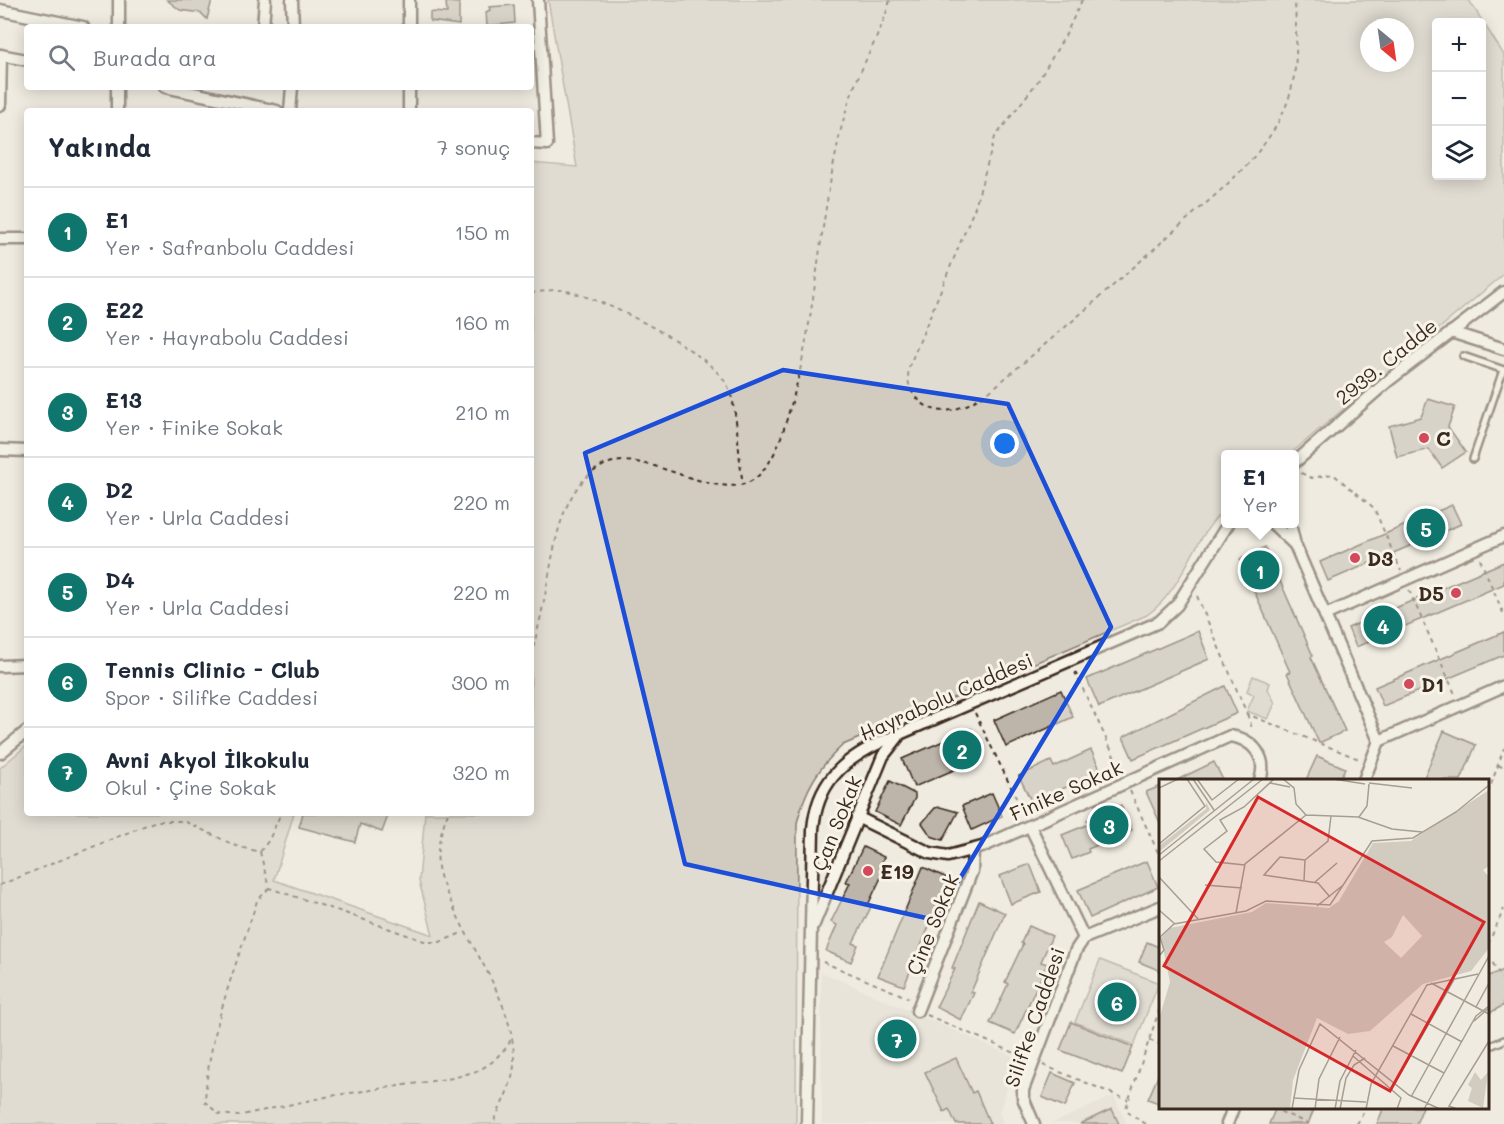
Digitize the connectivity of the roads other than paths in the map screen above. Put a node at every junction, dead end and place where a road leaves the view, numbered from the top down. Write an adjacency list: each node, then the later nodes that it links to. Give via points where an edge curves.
1 (119, 0): 8 (street)
2 (265, 0): 9 (street)
3 (292, 0): 10 (street)
4 (409, 0): 11 (street)
5 (538, 0): 25 (street, via 547,144)
6 (0, 10): 7 (street)
7 (68, 24)
8 (119, 24)
9 (263, 24)
10 (293, 24)
11 (409, 24)
12 (0, 55): 13 (street); 20 (street)
13 (24, 59)
14 (117, 90): 21 (street)
15 (180, 90): 19 (street)
16 (227, 90): 19 (street)
17 (292, 90): 23 (street)
18 (409, 90): 24 (street)
19 (225, 99): 22 (street)
20 (0, 105)
21 (117, 108)
22 (264, 108)
23 (290, 108)
24 (409, 108)
25 (534, 143)
26 (0, 239): 27 (street)
27 (24, 239)
28 (1504, 292): 29 (street, 2939. Cadde)
29 (1451, 332): 30 (street); 36 (street, 2939. Cadde, via 1375,392)
30 (1504, 349)
31 (1463, 356): 32 (lane)
32 (1504, 370): 35 (lane)
33 (0, 450): 34 (street)
34 (24, 451)
35 (1473, 459)
36 (1299, 463)
37 (1225, 528): 46 (street, Hayrabolu Caddesi, via 1166,618)
38 (1277, 528): 41 (street)
39 (1291, 528): 41 (street)
40 (1504, 536): 42 (street)
41 (1295, 545): 42 (street)
42 (1325, 615): 48 (street)
43 (24, 665): 44 (street)
44 (0, 666)
45 (1504, 686): 48 (street)
46 (903, 732): 52 (street, Çan Sokak, via 886,751); 56 (street, Hayrabolu Caddesi, via 852,758 822,793 813,830)
47 (24, 733): 49 (street)
48 (1378, 741): 51 (street)
49 (0, 753)
50 (1260, 779): 53 (street, Finike Sokak, via 1263,763 1252,745 1227,736)
51 (1364, 779)
52 (857, 817): 54 (street, Finike Sokak, via 934,855); 56 (street, Çan Sokak)
53 (1030, 826): 54 (street, Finike Sokak); 57 (street, Silifke Caddesi)
54 (973, 850): 58 (street, Çine Sokak, via 972,871)
55 (1159, 908): 57 (street)
56 (811, 933): 62 (street, Hayrabolu Caddesi)
57 (1084, 938): 63 (street, Silifke Caddesi, via 1076,950 1022,1096)
58 (918, 1006)
59 (1504, 1040): 60 (lane)
60 (1489, 1047)
61 (1232, 1109): 64 (street)
62 (807, 1124)
63 (1034, 1124)
64 (1227, 1124)

